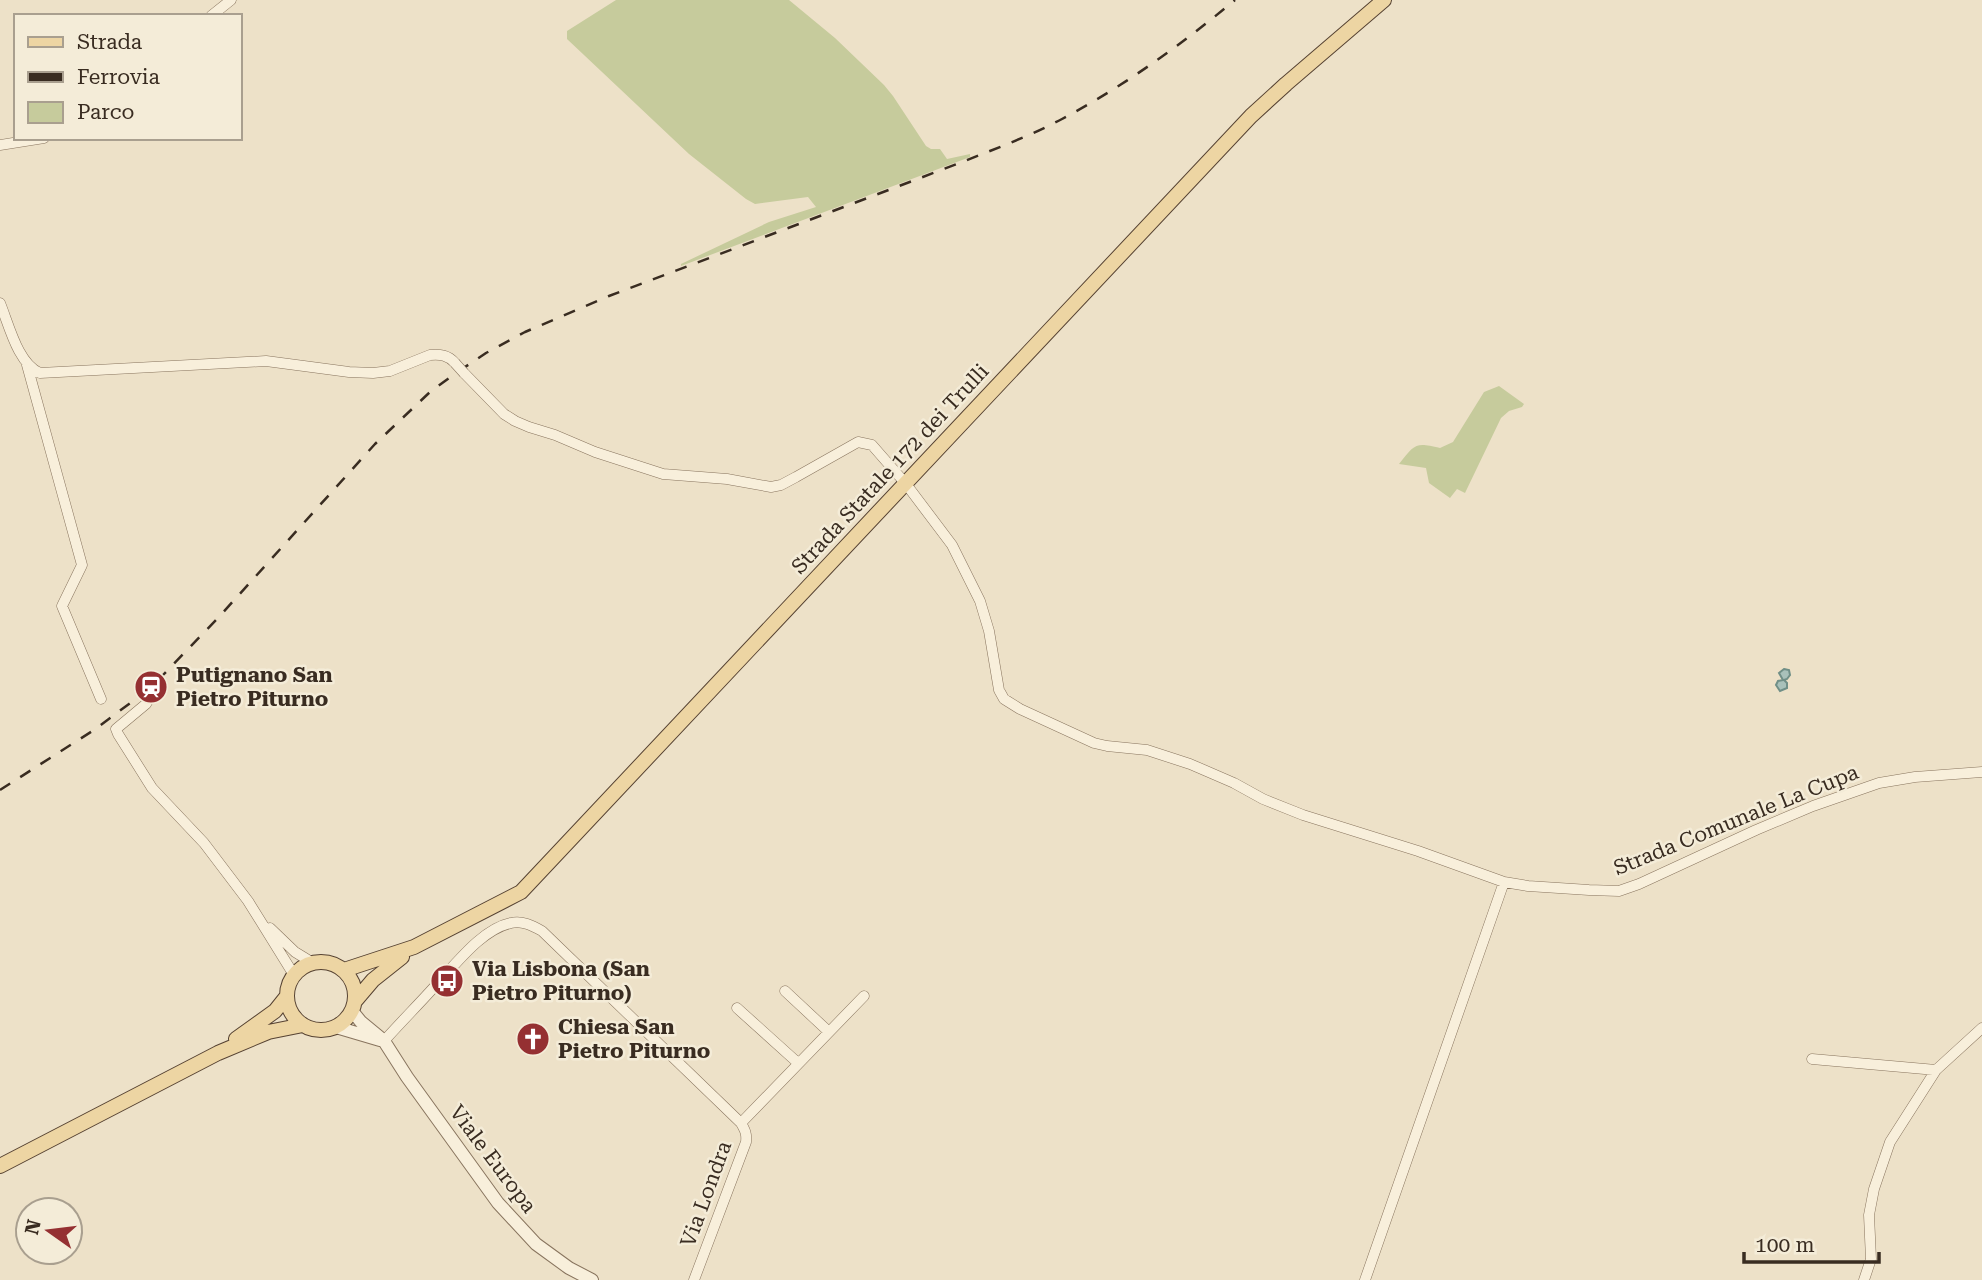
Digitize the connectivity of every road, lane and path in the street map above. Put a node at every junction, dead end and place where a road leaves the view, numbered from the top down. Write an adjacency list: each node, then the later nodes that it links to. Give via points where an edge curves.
1 (232, 0): 3 (street)
2 (1384, 0): 8 (main road, Strada Statale 172 dei Trulli, via 1251,116)
3 (214, 14)
4 (31, 140): 5 (street)
5 (0, 145)
6 (0, 303): 7 (street)
7 (30, 368): 8 (street, Strada Comunale La Cupa, bridge, via 58,374 266,361 373,373 443,355 515,421 663,474 771,487 864,442 872,445); 10 (street, via 82,565 62,606)
8 (906, 484): 12 (street, Strada Comunale La Cupa, via 952,545 973,587 989,631 1004,699 1094,743 1147,750 1303,815); 14 (main road, Strada Statale 172 dei Trulli, via 521,892)
9 (150, 697): 13 (street, via 116,729 118,734 152,788 204,843)
10 (101, 699)
11 (1982, 772): 12 (street, Strada Comunale La Cupa, via 1879,783 1813,806 1619,891)
12 (1504, 881): 36 (street)
13 (259, 918): 15 (street); 17 (street)
14 (414, 947): 16 (main road, Strada Statale 172 dei Trulli); 21 (main road, Strada Statale 172 dei Trulli, via 373,979)
15 (313, 963): 16 (main road); 17 (main road)
16 (344, 970): 21 (main road, via 355,989)
17 (294, 975): 19 (main road)
18 (785, 991): 26 (street)
19 (287, 996): 23 (main road, via 289,1008); 28 (main road, via 275,1011)
20 (864, 996): 26 (street)
21 (354, 1006): 24 (main road, via 346,1021); 27 (street, Viale Europa, via 361,1021)
22 (737, 1008): 30 (street)
23 (303, 1026): 24 (main road, via 325,1031); 28 (main road, via 268,1032)
24 (336, 1027): 27 (street)
25 (1982, 1028): 31 (street)
26 (829, 1032): 30 (street)
27 (384, 1041): 32 (street, via 475,943 494,930 520,923 542,931); 34 (street, Viale Europa, via 498,1203 536,1244)
28 (218, 1053): 33 (main road)
29 (1811, 1059): 31 (street)
30 (798, 1063): 32 (street)
31 (1936, 1070): 37 (street, via 1890,1142 1880,1170 1869,1215 1871,1259)
32 (741, 1123): 35 (street, Via Londra, via 746,1142)
33 (0, 1167)
34 (592, 1280)
35 (694, 1280)
36 (1366, 1280)
37 (1864, 1280)

